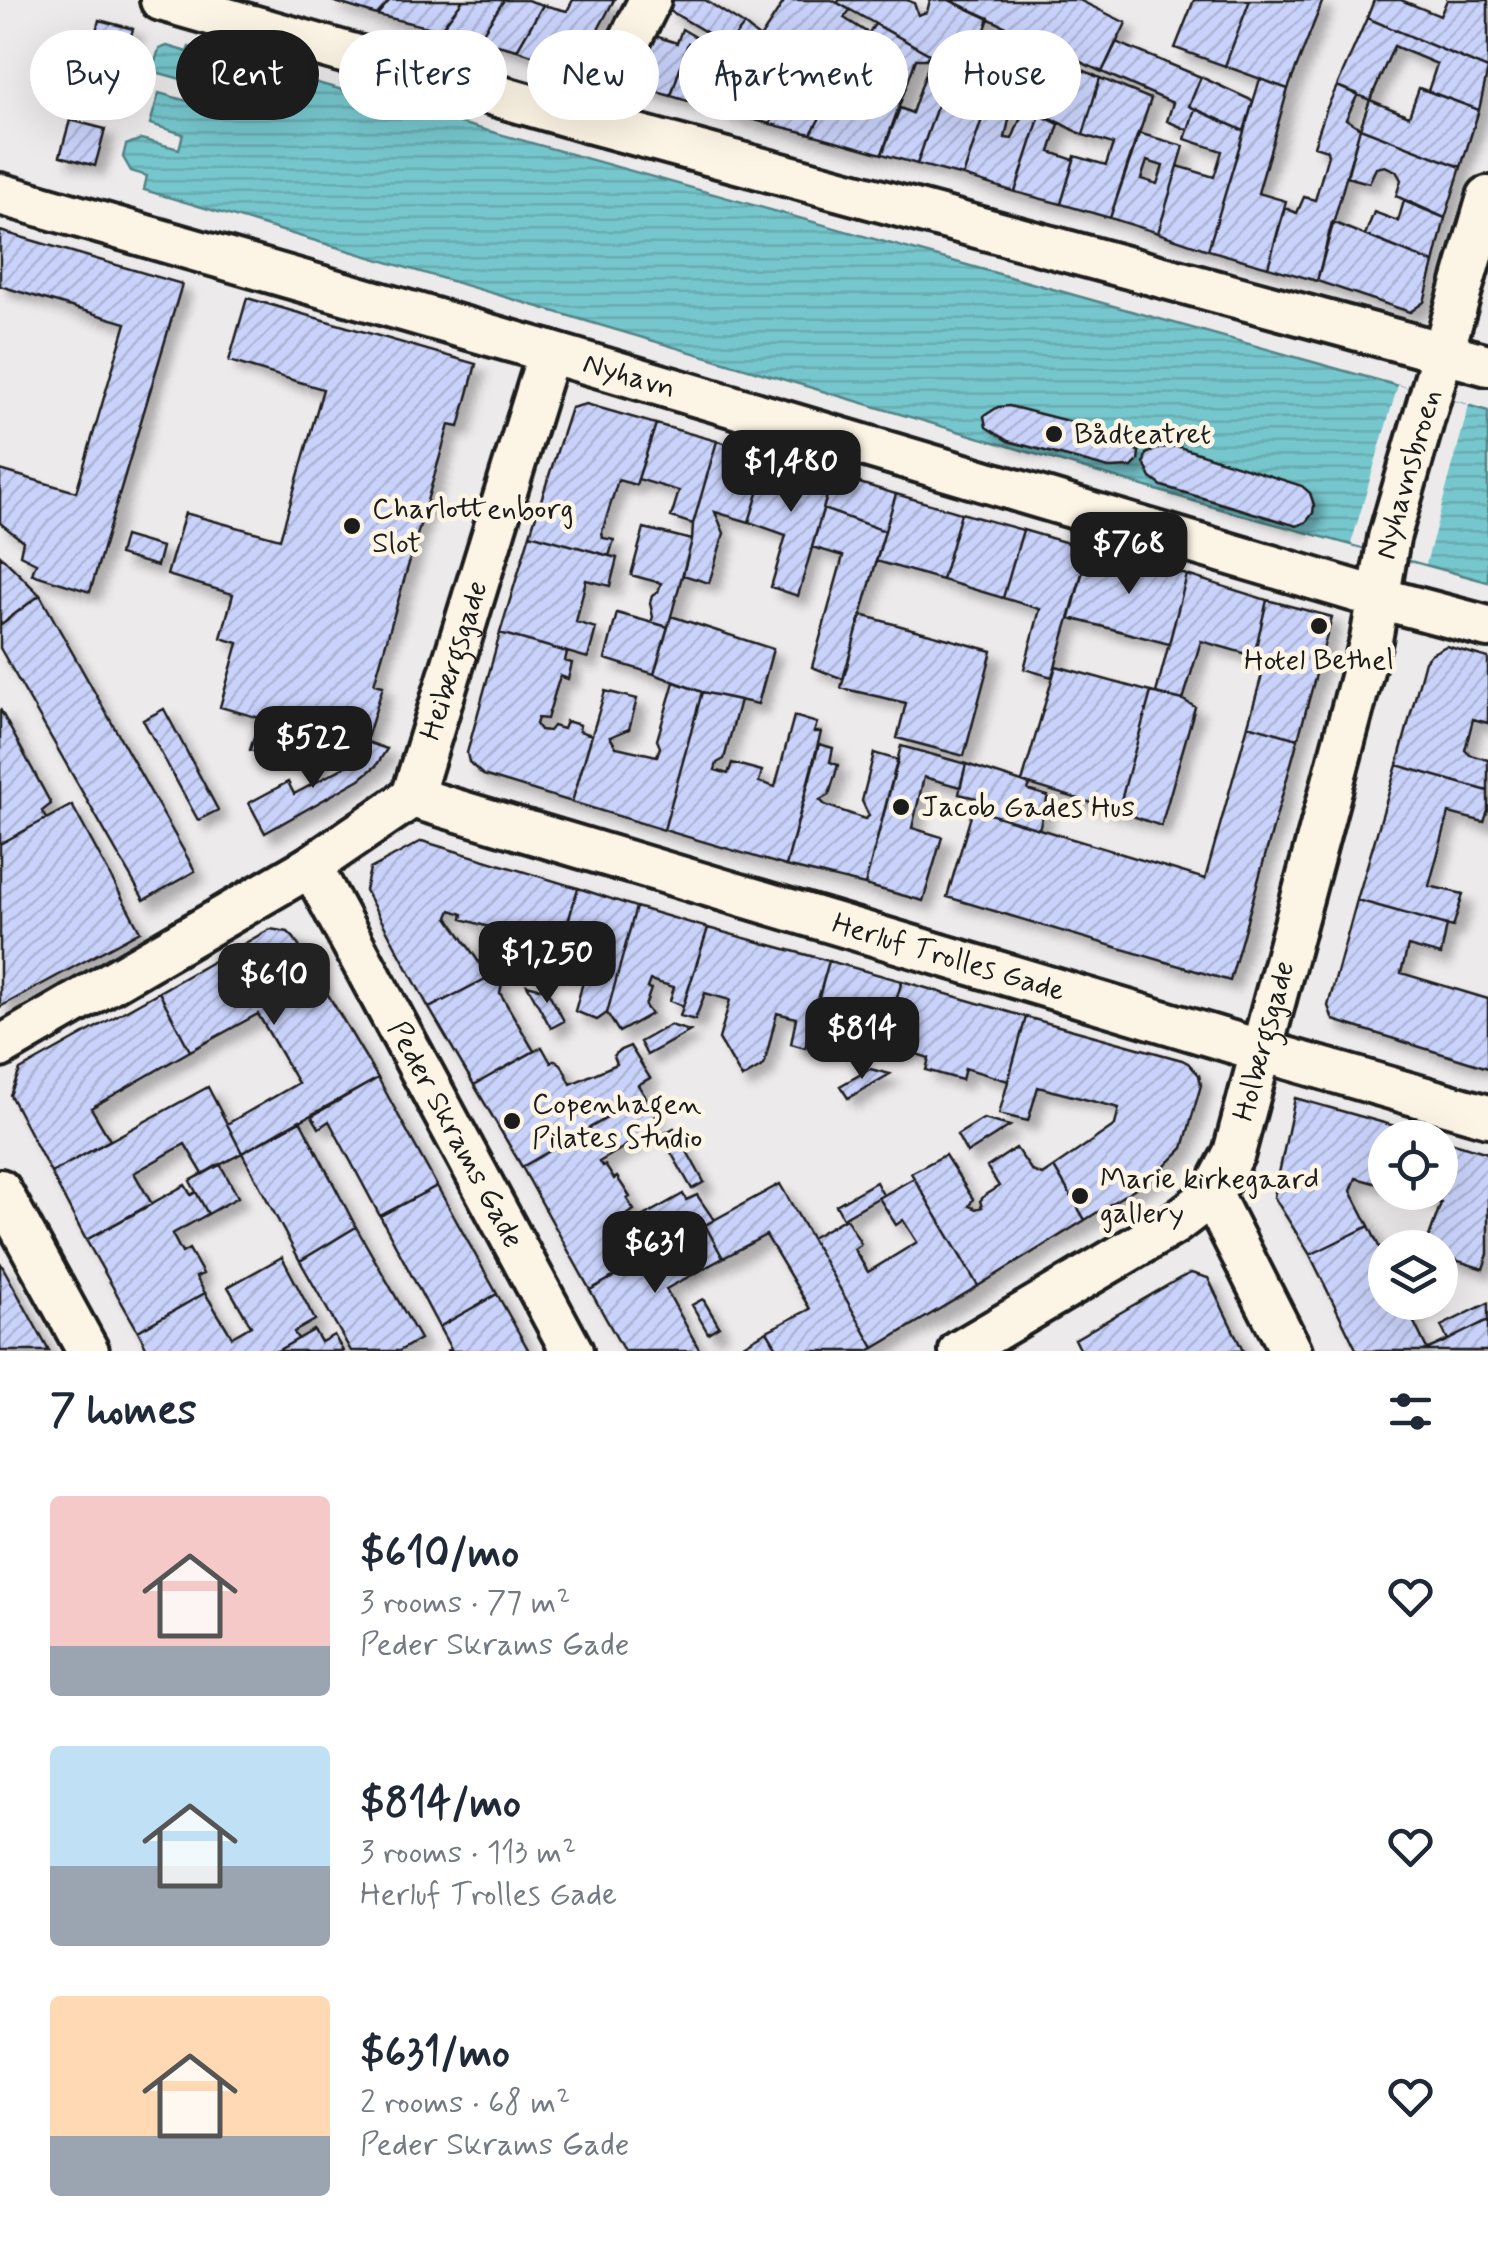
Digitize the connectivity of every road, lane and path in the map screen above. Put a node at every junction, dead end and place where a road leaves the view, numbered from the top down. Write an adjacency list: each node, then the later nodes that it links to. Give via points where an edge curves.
1 (161, 0): 3 (street)
2 (650, 0): 3 (street)
3 (588, 122): 7 (street)
4 (0, 194): 6 (street, Nyhavn)
5 (1488, 197): 7 (street, Nyhavnsbroen)
6 (549, 352): 9 (street, Nyhavn); 11 (street, Heibergsgade)
7 (1442, 352): 8 (street); 9 (street, Nyhavnsbroen)
8 (1488, 365)
9 (1379, 598): 10 (street, Nyhavn); 14 (street, Holbergsgade)
10 (1488, 627)
11 (412, 797): 12 (street); 14 (street, Herluf Trolles Gade)
12 (312, 866): 13 (street); 19 (street, Peder Skrams Gade)
13 (0, 1047)
14 (1262, 1051): 15 (street, Herluf Trolles Gade); 17 (street, Holbergsgade, via 1234,1153)
15 (1488, 1116)
16 (0, 1190): 18 (street)
17 (1212, 1195): 20 (street, Holbergsgade); 21 (street)
18 (88, 1351)
19 (572, 1351)
20 (960, 1351)
21 (1291, 1351)

